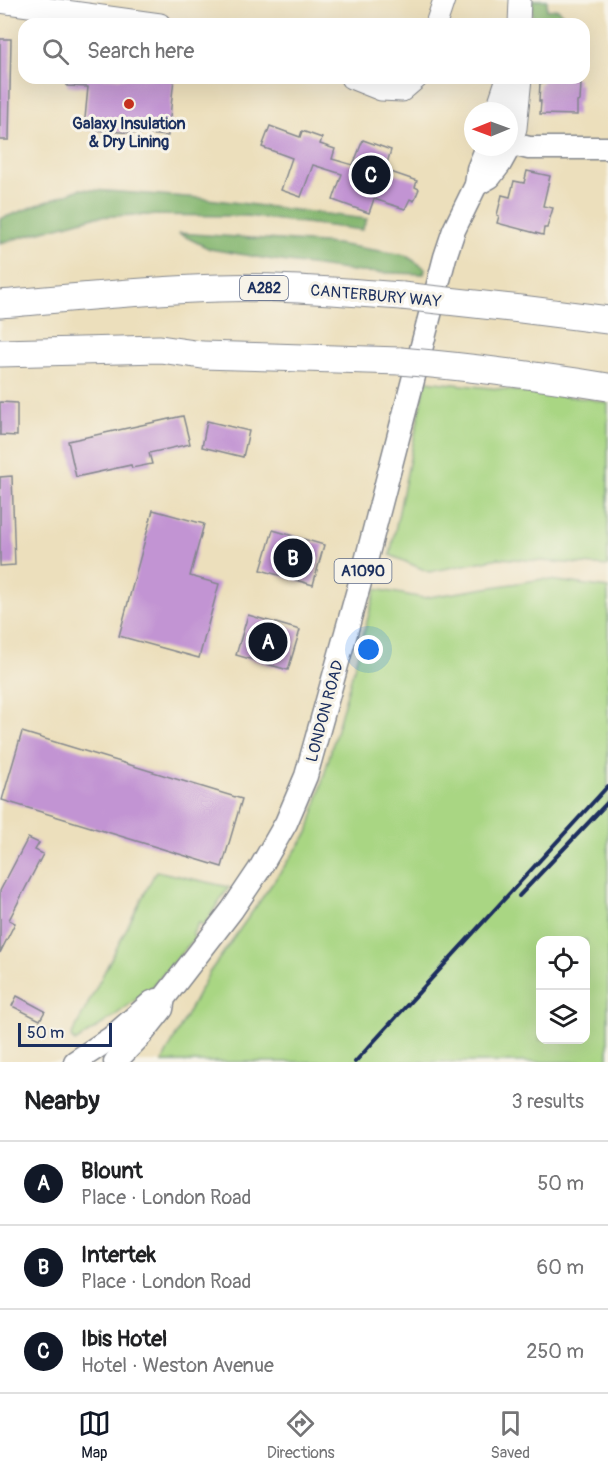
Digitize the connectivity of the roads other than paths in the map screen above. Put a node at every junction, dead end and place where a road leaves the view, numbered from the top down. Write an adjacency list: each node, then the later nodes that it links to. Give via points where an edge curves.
1 (444, 0): 5 (street)
2 (520, 0): 6 (street)
3 (0, 2): 4 (street)
4 (116, 18)
5 (438, 18)
6 (519, 18)
7 (366, 84): 8 (street, via 381,90 402,91)
8 (410, 84)
9 (505, 84): 11 (street)
10 (520, 84): 12 (street, LONDON ROAD)
11 (499, 102)
12 (518, 108)
13 (518, 146): 14 (main road)
14 (608, 148)
15 (483, 156): 17 (main road, LONDON ROAD / A1090)
16 (504, 156): 17 (main road, LONDON ROAD / A1090, via 490,177)
17 (476, 185): 24 (main road, LONDON ROAD / A1090, via 445,258 306,776 286,823 259,870)
18 (0, 304): 19 (highway, CANTERBURY WAY / A282, bridge, via 219,288 289,288 402,296)
19 (608, 320)
20 (400, 352): 21 (highway, via 202,355 160,349); 22 (highway, via 462,349); 23 (highway, bridge, via 471,368)
21 (0, 353)
22 (608, 369)
23 (608, 387)
24 (164, 998): 25 (main road, LONDON ROAD / A1090, via 152,1002 111,1038); 26 (main road, LONDON ROAD / A1090, via 162,1009)
25 (75, 1062)
26 (115, 1062)

